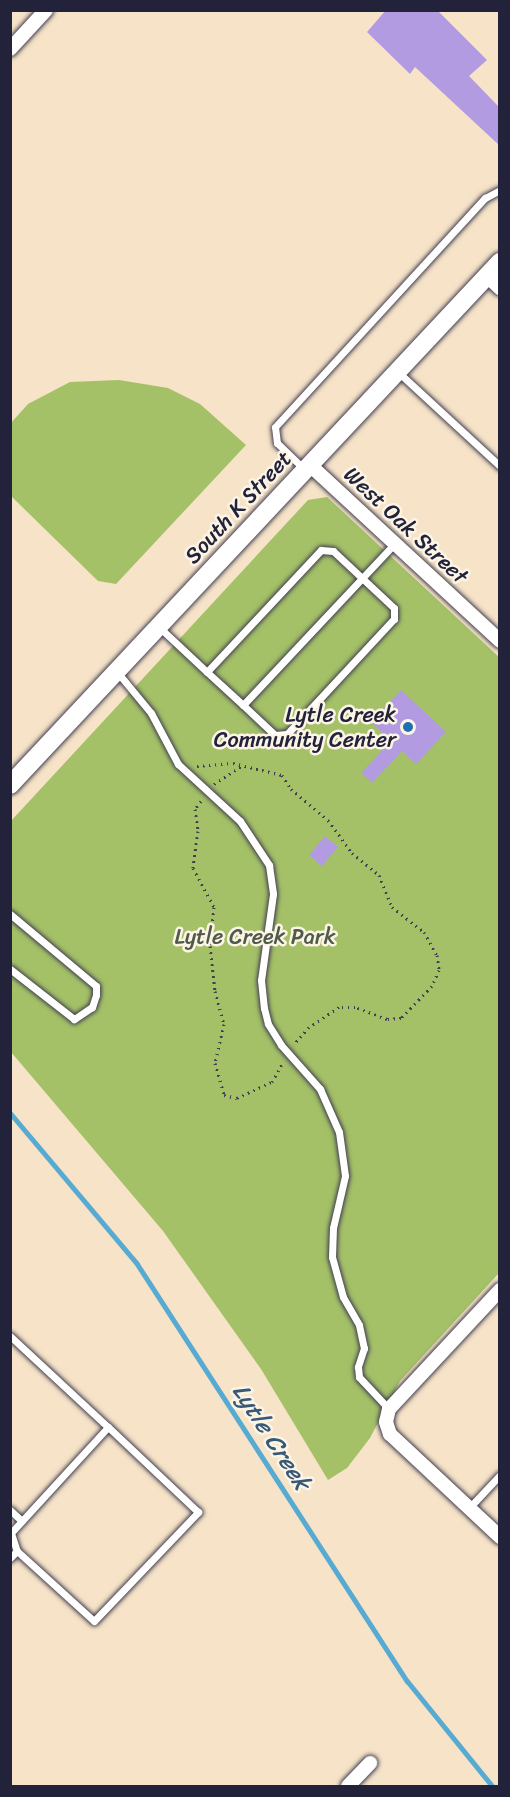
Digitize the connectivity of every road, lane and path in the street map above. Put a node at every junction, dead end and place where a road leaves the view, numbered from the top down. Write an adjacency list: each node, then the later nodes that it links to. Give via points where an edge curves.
1 (46, 10): 2 (street)
2 (10, 49)
3 (500, 190): 8 (lane, via 485,198 275,427 277,443)
4 (500, 262): 5 (street, South K Street)
5 (493, 282): 6 (street, South K Street)
6 (398, 372): 7 (lane); 8 (street, South K Street)
7 (500, 466)
8 (308, 467): 9 (street, West Oak Street); 11 (street, South K Street)
9 (394, 543): 10 (lane); 12 (street, West Oak Street)
10 (362, 578): 14 (lane, via 333,551 321,550); 15 (lane); 15 (lane, via 394,608 394,620 295,726 287,734 274,735)
11 (158, 627): 13 (street, South K Street); 14 (lane)
12 (500, 641)
13 (117, 671): 17 (lane, via 151,713); 18 (street, South K Street)
14 (207, 672): 15 (lane)
15 (243, 705)
16 (242, 766): 17 (path, via 197,765); 19 (path, via 218,780); 22 (path, via 282,775 291,789 309,801 352,853 379,874 392,907 424,932 438,963 432,986 400,1018 387,1019 355,1007 339,1007 309,1027)
17 (188, 777): 19 (lane)
18 (10, 785)
19 (206, 794): 22 (lane, via 240,821 269,865 273,894 261,980 268,1024); 22 (path, via 195,810 198,831 193,868 214,907 210,946 215,991 224,1024 215,1063 224,1095 237,1098 272,1082)
20 (10, 914): 21 (lane, via 96,986 92,1007 74,1019)
21 (10, 969)
22 (288, 1053): 25 (lane, via 320,1089 339,1132 345,1176 333,1228 332,1257 343,1297 359,1325 364,1348 359,1377)
23 (500, 1290): 25 (street)
24 (10, 1336): 26 (lane)
25 (387, 1415): 28 (street, via 390,1434)
26 (108, 1427): 30 (lane); 32 (lane, via 198,1512 94,1621)
27 (500, 1474): 28 (lane)
28 (469, 1508): 31 (street)
29 (10, 1510): 30 (lane)
30 (22, 1521): 32 (lane, via 11,1533)
31 (500, 1537)
32 (17, 1551): 33 (lane)
33 (10, 1558)
34 (370, 1763): 35 (street)
35 (348, 1786)

